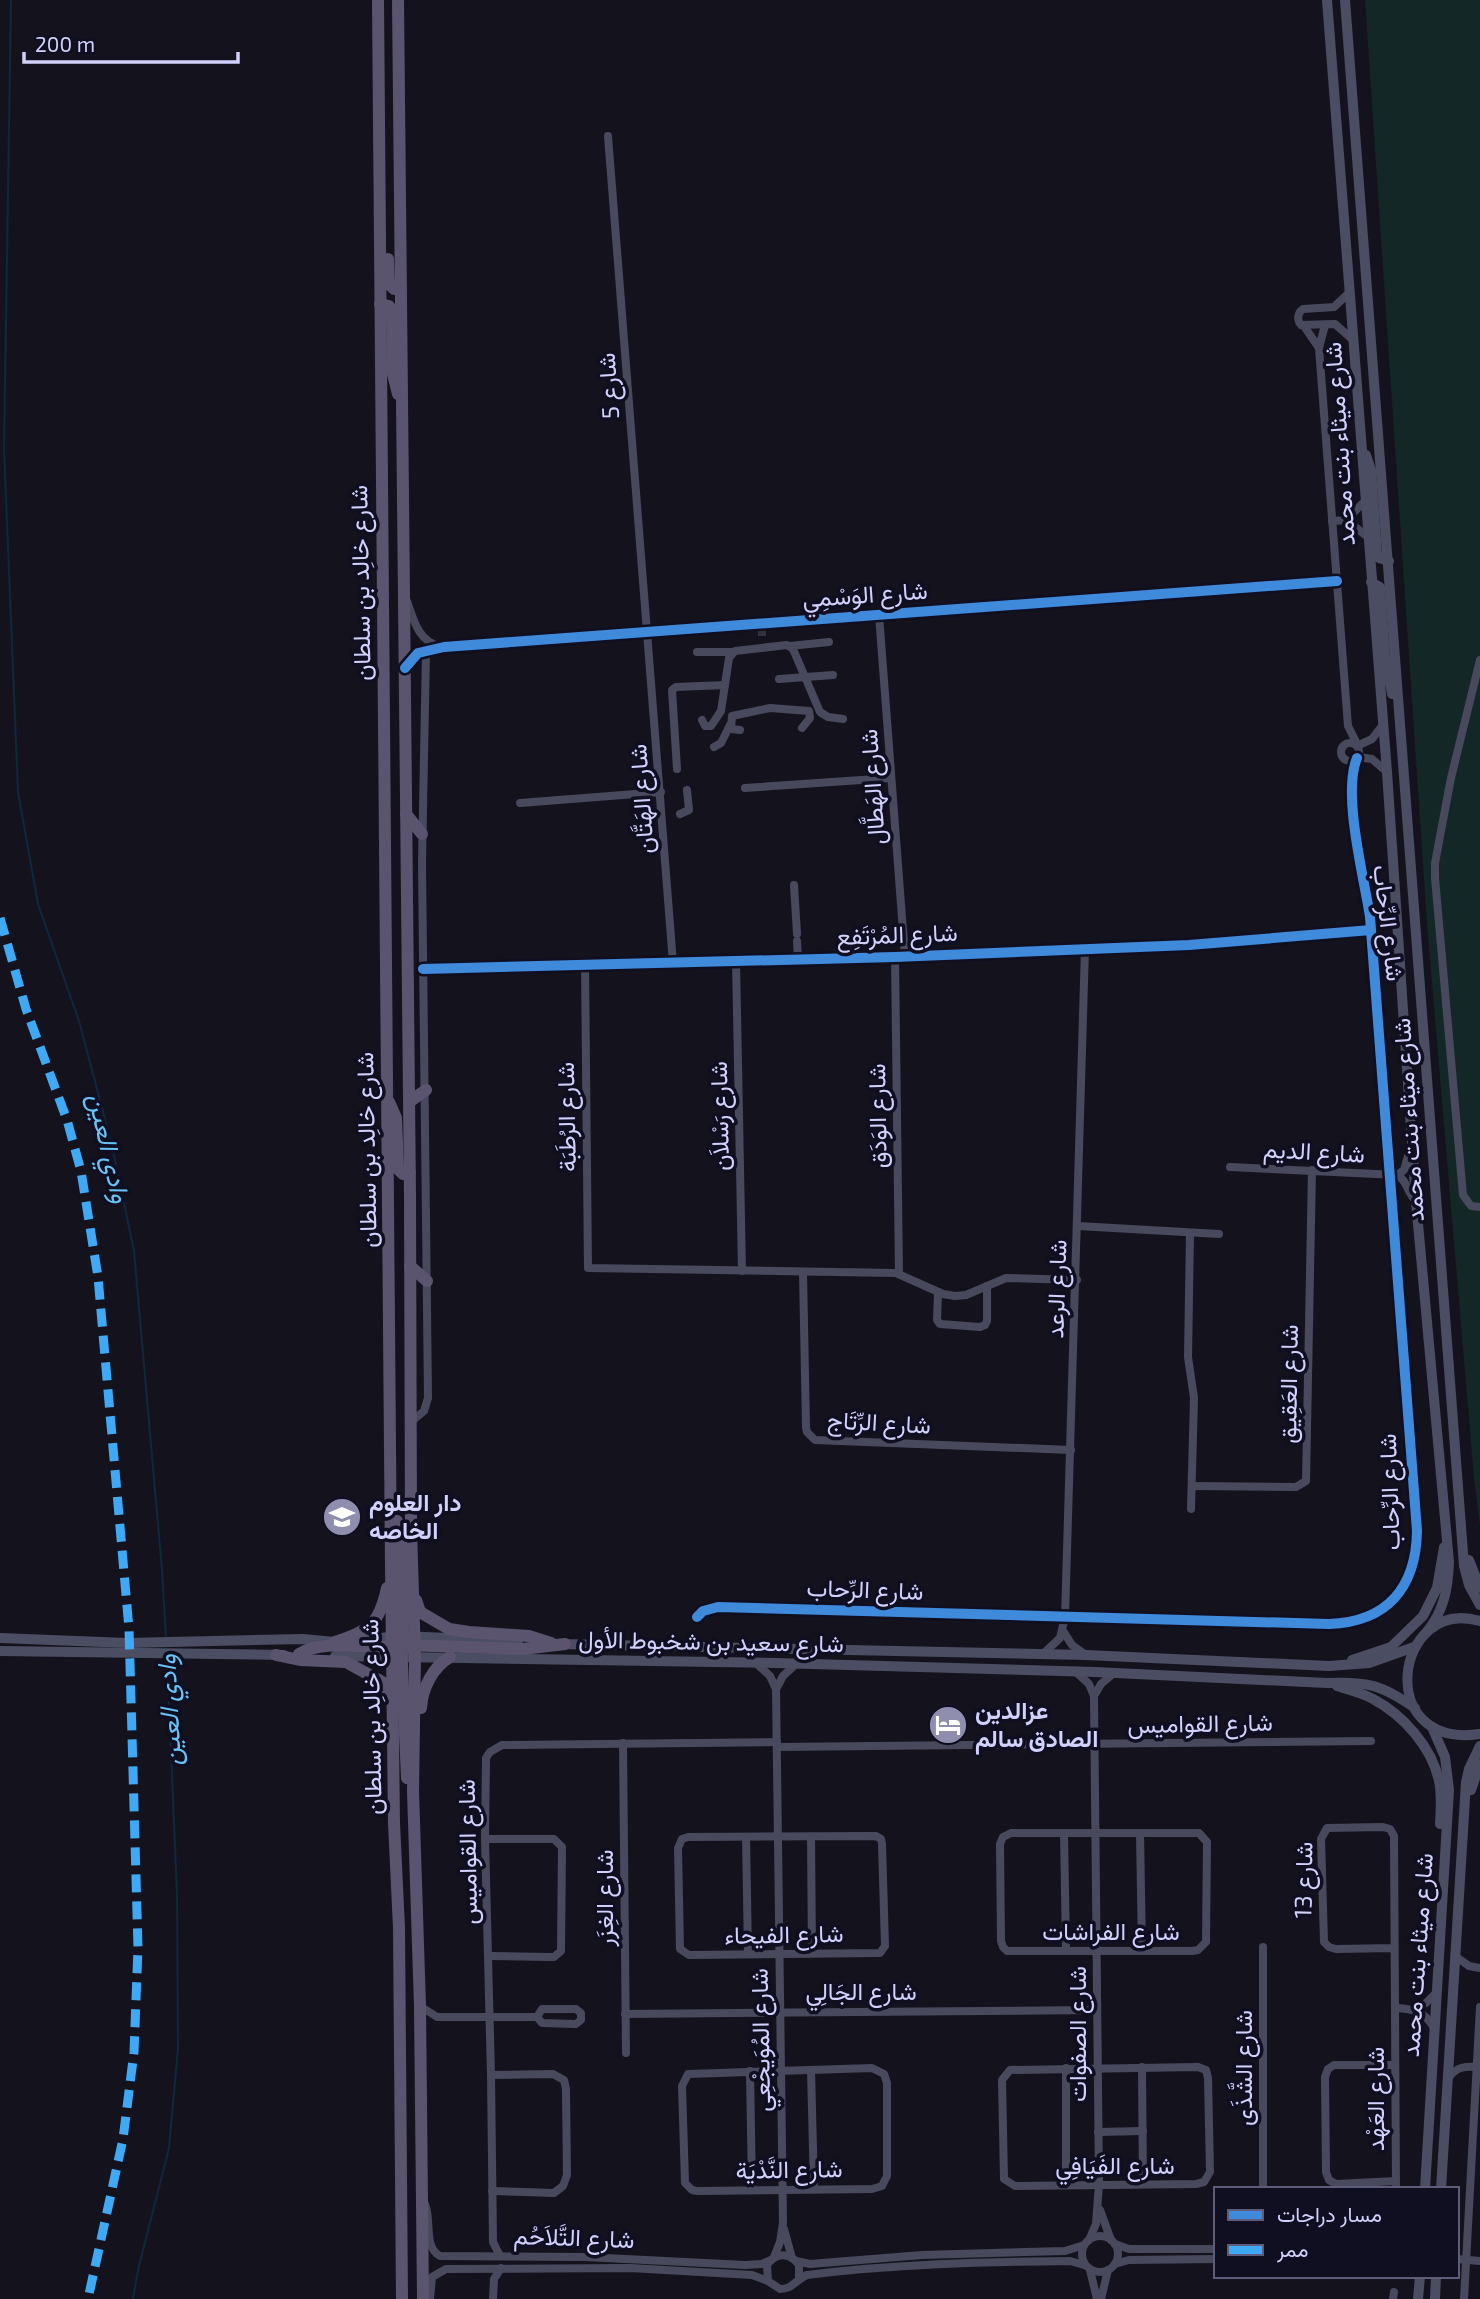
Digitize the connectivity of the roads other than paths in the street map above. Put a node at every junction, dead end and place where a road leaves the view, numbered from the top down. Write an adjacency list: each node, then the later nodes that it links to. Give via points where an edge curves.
1 (378, 0): 6 (main road, شارع خالِد بن سلطان)
2 (398, 0): 7 (main road, شارع خالِد بن سلطان)
3 (1327, 0): 8 (main road, شارع ميثاء بنت محمد)
4 (1345, 0): 21 (main road, شارع ميثاء بنت محمد)
5 (608, 136): 27 (street, شارع 5)
6 (379, 187): 7 (main road, via 387,215 389,284); 9 (main road, شارع خالِد بن سلطان)
7 (401, 289): 15 (main road, شارع خالِد بن سلطان)
8 (1350, 292): 10 (street, via 1340,303); 13 (main road, شارع ميثاء بنت محمد)
9 (380, 304): 15 (main road, via 392,311 393,374); 79 (main road, شارع خالِد بن سلطان)
10 (1326, 308): 11 (street); 12 (street, via 1301,310 1298,320)
11 (1327, 325): 12 (street); 13 (street, via 1335,324); 14 (street)
12 (1304, 326): 14 (street)
13 (1353, 340): 16 (main road, شارع ميثاء بنت محمد)
14 (1319, 348): 19 (street)
15 (403, 407): 24 (main road, شارع خالِد بن سلطان)
16 (1360, 435): 17 (main road, شارع ميثاء بنت محمد); 21 (main road, via 1371,470 1378,557)
17 (1365, 501): 18 (street); 20 (main road, شارع ميثاء بنت محمد)
18 (1346, 520): 19 (street); 20 (street)
19 (1332, 521): 22 (street)
20 (1368, 537): 23 (main road, شارع ميثاء بنت محمد)
21 (1389, 561): 42 (main road, شارع ميثاء بنت محمد)
22 (1337, 580): 25 (street, شارع الوَسْمِي); 48 (street)
23 (1371, 582): 42 (main road, via 1380,587 1390,686); 49 (main road, شارع ميثاء بنت محمد)
24 (404, 589): 30 (street, via 424,639); 36 (main road, شارع خالِد بن سلطان)
25 (879, 615): 26 (street, شارع الوَسْمِي); 60 (street, شارع الهَطَّال)
26 (762, 630): 27 (street, شارع الوَسْمِي); 31 (street)
27 (649, 633): 30 (street, شارع الوَسْمِي); 63 (street, شارع الهَتَّان)
28 (829, 642): 29 (street)
29 (790, 646): 31 (street); 38 (street)
30 (444, 647): 32 (street, شارع الوَسْمِي)
31 (763, 647): 34 (street)
32 (426, 651): 36 (street, شارع الوَسْمِي); 67 (street)
33 (697, 652): 34 (street)
34 (733, 652): 40 (street)
35 (1480, 660): 87 (street, via 1435,863 1462,1195 1468,1204)
36 (405, 668): 65 (main road, شارع خالِد بن سلطان)
37 (833, 675): 38 (street)
38 (805, 678): 39 (street); 41 (street)
39 (779, 679)
40 (725, 685): 43 (street); 57 (street, via 672,690)
41 (817, 706): 44 (street); 45 (street, via 828,718)
42 (1398, 709): 106 (main road, شارع ميثاء بنت محمد)
43 (720, 711): 46 (street, via 711,726); 47 (street)
44 (810, 713): 47 (street, via 770,708); 50 (street)
45 (843, 719)
46 (702, 720)
47 (730, 721): 51 (street, via 732,730); 53 (street, via 721,743)
48 (1348, 726): 52 (street); 54 (street)
49 (1382, 726): 52 (street, via 1372,739); 58 (main road, شارع ميثاء بنت محمد)
50 (802, 728)
51 (740, 730)
52 (1358, 745): 54 (street); 56 (street)
53 (714, 747)
54 (1341, 747): 55 (street)
55 (1342, 758): 56 (street); 59 (street, شارع الرِّحاب)
56 (1358, 758): 58 (street, via 1372,759); 59 (street, شارع الرِّحاب)
57 (677, 769)
58 (1387, 772): 81 (main road, شارع ميثاء بنت محمد)
59 (1352, 776): 69 (street, شارع الرِّحاب, via 1358,859)
60 (891, 778): 61 (street); 72 (street, شارع الهَطَّال)
61 (745, 788)
62 (687, 790): 66 (street, via 689,810)
63 (661, 792): 64 (street); 66 (street, شارع الهَتَّان)
64 (520, 803)
65 (406, 814): 67 (main road); 80 (main road, شارع خالِد بن سلطان)
66 (662, 816): 75 (street, شارع الهَتَّان)
67 (422, 834): 77 (street)
68 (794, 885): 73 (street)
69 (1371, 930): 70 (street, شارع المُرْتَفِع); 85 (street, شارع الرِّحاب)
70 (1085, 948): 72 (street, شارع المُرْتَفِع); 88 (street, شارع الرعد)
71 (895, 957): 72 (street, شارع المُرْتَفِع); 73 (street, شارع المُرْتَفِع); 94 (street, شارع الوَدَق)
72 (905, 957)
73 (798, 959): 74 (street, شارع المُرْتَفِع)
74 (736, 960): 75 (street, شارع المُرْتَفِع); 92 (street, شارع رَسْلاَن)
75 (673, 963): 76 (street, شارع المُرْتَفِع)
76 (585, 965): 77 (street, شارع المُرْتَفِع); 92 (street, شارع الرُطَبَة, via 588,1268)
77 (423, 969): 78 (street)
78 (426, 1090): 80 (main road); 96 (street)
79 (387, 1099): 84 (main road, via 396,1118 398,1169); 103 (main road, شارع خالِد بن سلطان)
80 (409, 1102): 84 (main road, شارع خالِد بن سلطان)
81 (1413, 1150): 85 (street, شارع الديم, via 1404,1170); 86 (main road, شارع ميثاء بنت محمد)
82 (1230, 1167): 83 (street, شارع الديم)
83 (1311, 1170): 85 (street, شارع الديم); 101 (street, شارع العَقِيق, via 1306,1481 1296,1487)
84 (410, 1173): 91 (main road, شارع خالِد بن سلطان)
85 (1394, 1175): 86 (street, شارع الديم, via 1405,1182); 111 (street, شارع الرِّحاب, via 1417,1531 1413,1563 1398,1596 1384,1609 1348,1623)
86 (1416, 1202): 105 (main road, شارع ميثاء بنت محمد)
87 (1480, 1207)
88 (1078, 1226): 89 (street); 95 (street, شارع الرعد)
89 (1190, 1233): 90 (street); 101 (street)
90 (1219, 1234)
91 (410, 1266): 96 (main road); 99 (main road, شارع خالِد بن سلطان)
92 (742, 1271): 93 (street)
93 (803, 1272): 94 (street); 100 (street, شارع الرِّتَاج, via 806,1427 815,1440)
94 (899, 1274): 98 (street)
95 (1077, 1280): 97 (street, via 1006,1278); 100 (street, شارع الرعد)
96 (427, 1281): 99 (street, via 428,1398 424,1411)
97 (987, 1286): 98 (street, via 961,1296); 98 (street, via 987,1321 982,1327 940,1324)
98 (938, 1292)
99 (412, 1421): 104 (main road, شارع خالِد بن سلطان)
100 (1070, 1450): 111 (street, شارع الرعد)
101 (1192, 1486): 102 (street)
102 (1191, 1509)
103 (392, 1512): 107 (main road, شارع خالِد بن سلطان); 119 (main road, via 401,1541)
104 (411, 1530): 117 (main road, via 420,1612 457,1631 517,1634); 119 (main road, شارع خالِد بن سلطان)
105 (1447, 1532): 114 (main road, شارع ميثاء بنت محمد, via 1446,1595 1440,1614); 130 (main road, via 1434,1597 1416,1624 1382,1652)
106 (1462, 1534): 108 (main road); 109 (main road, شارع ميثاء بنت محمد, via 1466,1576)
107 (391, 1567): 116 (main road, via 383,1605 368,1629); 119 (main road, شارع خالِد بن سلطان)
108 (1480, 1588)
109 (1480, 1605)
110 (697, 1617): 111 (street, شارع الرِّحاب, via 718,1608)
111 (1065, 1617): 113 (street, شارع الرعد)
112 (1480, 1620): 114 (main road, via 1457,1619)
113 (1063, 1631): 124 (street); 126 (street)
114 (1426, 1633): 120 (main road, شارع ميثاء بنت محمد)
115 (0, 1639): 121 (main road, شارع سعيد بن شخبوط الأول)
116 (335, 1642): 119 (main road, شارع سعيد بن شخبوط الأول); 121 (main road, شارع سعيد بن شخبوط الأول, via 227,1641)
117 (551, 1643): 118 (main road, شارع سعيد بن شخبوط الأول); 119 (main road, شارع سعيد بن شخبوط الأول)
118 (565, 1644): 119 (main road, via 523,1649); 124 (main road, شارع سعيد بن شخبوط الأول)
119 (404, 1646): 123 (main road, via 321,1647); 127 (main road, شارع سعيد بن شخبوط الأول); 137 (main road, شارع خالِد بن سلطان); 146 (main road, شارع خالِد بن سلطان)
120 (1414, 1647): 130 (main road, شارع سعيد بن شخبوط الأول, via 1369,1664); 136 (main road, via 1406,1679)
121 (127, 1648): 122 (main road, شارع سعيد بن شخبوط الأول); 125 (main road, شارع سعيد بن شخبوط الأول)
122 (0, 1651)
123 (299, 1654): 125 (main road, شارع سعيد بن شخبوط الأول)
124 (1043, 1654): 126 (main road, شارع سعيد بن شخبوط الأول)
125 (276, 1655): 137 (main road, via 346,1662 381,1681 388,1689)
126 (1086, 1655): 130 (main road, شارع سعيد بن شخبوط الأول)
127 (450, 1657): 128 (main road, شارع سعيد بن شخبوط الأول); 146 (main road, via 435,1670 424,1692 421,1765)
128 (755, 1663): 129 (main road, شارع سعيد بن شخبوط الأول); 134 (street, via 770,1676)
129 (796, 1664): 131 (main road, شارع سعيد بن شخبوط الأول); 134 (street)
130 (1329, 1666)
131 (1076, 1672): 132 (main road, شارع سعيد بن شخبوط الأول); 135 (street)
132 (1114, 1673): 133 (main road, شارع سعيد بن شخبوط الأول); 135 (street)
133 (1327, 1683): 136 (main road, شارع سعيد بن شخبوط الأول, via 1377,1686); 156 (main road, via 1380,1703 1429,1751 1440,1783 1441,1840)
134 (776, 1689): 142 (street, شارع المُوَيجْعِي)
135 (1094, 1696): 143 (street, شارع الصفوات)
136 (1415, 1708): 138 (main road)
137 (394, 1722): 196 (main road, شارع خالِد بن سلطان)
138 (1433, 1727): 139 (main road, via 1465,1737); 156 (main road, شارع ميثاء بنت محمد, via 1449,1776)
139 (1480, 1734)
140 (1371, 1741): 143 (street, شارع القواميس)
141 (623, 1743): 142 (street, شارع القواميس); 153 (street, شارع القواميس, via 496,1747 486,1758); 177 (street, شارع الغِزَر)
142 (777, 1744): 143 (street, شارع القواميس); 151 (street, شارع المُوَيجْعِي)
143 (1095, 1744): 148 (street, شارع الصفوات)
144 (1480, 1746): 154 (main road, شارع ميثاء بنت محمد, via 1466,1782)
145 (1480, 1765): 154 (main road, via 1471,1790)
146 (413, 1791): 171 (main road, شارع خالِد بن سلطان)
147 (1064, 1833): 148 (street, شارع الفراشات); 159 (street); 159 (street, شارع الفراشات, via 1011,1833 1001,1840 1001,1941 1011,1952)
148 (1096, 1833): 149 (street, شارع الفراشات); 160 (street, شارع الصفوات)
149 (1140, 1833): 161 (street); 161 (street, شارع الفراشات, via 1195,1832 1207,1842 1203,1947)
150 (746, 1837): 151 (street, شارع الفيحاء); 163 (street); 163 (street, شارع الفيحاء, via 688,1837 680,1842 678,1946 690,1955)
151 (778, 1837): 152 (street, شارع الفيحاء); 164 (street, شارع المُوَيجْعِي)
152 (811, 1837): 162 (street); 162 (street, شارع الفيحاء, via 881,1839 885,1945 877,1953)
153 (485, 1839): 166 (street, شارع القواميس); 166 (street, via 554,1839 562,1847 561,1951 554,1957)
154 (1463, 1844): 165 (main road, شارع ميثاء بنت محمد)
155 (1394, 1845): 158 (street, شارع العَهْد); 158 (street, شارع 13, via 1392,1832 1383,1827 1331,1827 1322,1835 1324,1942 1336,1949)
156 (1446, 1854): 170 (main road, شارع ميثاء بنت محمد)
157 (1263, 1947): 204 (street, شارع الشَّذَى)
158 (1394, 1948): 173 (street, شارع العَهْد)
159 (1066, 1950): 160 (street, شارع الفراشات)
160 (1097, 1950): 161 (street, شارع الفراشات); 175 (street, شارع الصفوات)
161 (1142, 1950)
162 (812, 1953): 164 (street, شارع الفيحاء)
163 (748, 1954): 164 (street, شارع الفيحاء)
164 (780, 1954): 176 (street, شارع المُوَيجْعِي)
165 (1455, 1955): 167 (street); 169 (main road, شارع ميثاء بنت محمد)
166 (489, 1956): 179 (street, شارع القواميس)
167 (1469, 1966): 168 (street); 169 (street)
168 (1480, 1968)
169 (1455, 1977): 183 (main road, شارع ميثاء بنت محمد)
170 (1436, 1993): 174 (street); 181 (main road, شارع ميثاء بنت محمد)
171 (420, 2006): 178 (street); 182 (main road, شارع خالِد بن سلطان)
172 (1480, 2007): 188 (street)
173 (1396, 2008): 174 (street); 185 (street, شارع العَهْد)
174 (1414, 2009): 181 (street)
175 (1097, 2010): 176 (street, شارع الجَالِي); 190 (street, شارع الصفوات)
176 (780, 2012): 177 (street, شارع الجَالِي); 191 (street, شارع المُوَيجْعِي)
177 (625, 2014): 184 (street, شارع الغِزَر)
178 (437, 2017): 179 (street); 182 (street)
179 (489, 2017): 180 (street); 194 (street, شارع القواميس)
180 (537, 2017): 180 (street, via 542,2023 576,2024 582,2016 576,2009 542,2009)
181 (1434, 2028): 205 (main road, شارع ميثاء بنت محمد)
182 (420, 2030): 199 (main road, شارع خالِد بن سلطان)
183 (1450, 2052): 186 (street); 195 (main road, شارع ميثاء بنت محمد)
184 (626, 2053)
185 (1395, 2065): 203 (street, شارع العَهْد); 203 (street, via 1334,2065 1325,2077 1329,2180)
186 (1465, 2066): 188 (street); 195 (street)
187 (1142, 2067): 190 (street, شارع الفَيَافِي); 197 (street); 201 (street, شارع الفَيَافِي, via 1206,2070 1210,2172 1200,2184)
188 (1478, 2067): 223 (street)
189 (1066, 2068): 190 (street, شارع الفَيَافِي); 202 (street); 202 (street, شارع الفَيَافِي, via 1015,2069 1006,2072 1002,2080 1004,2179 1015,2186)
190 (1097, 2068): 198 (street, شارع الصفوات)
191 (781, 2070): 192 (street, شارع النَّدْيَة); 193 (street, شارع النَّدْيَة); 207 (street, شارع المُوَيجْعِي)
192 (811, 2070): 208 (street); 208 (street, شارع النَّدْيَة, via 877,2069 887,2083 886,2182 877,2188)
193 (750, 2071): 209 (street); 209 (street, شارع النَّدْيَة, via 692,2073 682,2086 685,2183 697,2191)
194 (491, 2075): 210 (street, شارع القواميس); 210 (street, via 553,2074 564,2080 567,2175 564,2186 554,2193)
195 (1448, 2079): 206 (main road, شارع ميثاء بنت محمد)
196 (399, 2104): 199 (main road, via 408,2098 413,2104 415,2161); 234 (main road, شارع خالِد بن سلطان)
197 (1143, 2131): 198 (street); 201 (street)
198 (1098, 2132): 200 (street, شارع الصفوات)
199 (421, 2180): 211 (main road, شارع خالِد بن سلطان)
200 (1099, 2184): 201 (street, شارع الفَيَافِي); 202 (street, شارع الفَيَافِي); 212 (street, شارع الصفوات)
201 (1143, 2184)
202 (1066, 2185)
203 (1396, 2185)
204 (1263, 2187)
205 (1425, 2187)
206 (1441, 2187)
207 (782, 2188): 208 (street, شارع النَّدْيَة); 209 (street, شارع النَّدْيَة); 213 (street, شارع المُوَيجْعِي)
208 (814, 2188)
209 (752, 2189)
210 (492, 2191): 214 (street, شارع القواميس)
211 (421, 2197): 218 (street, شارع التَّلاَحُم, via 428,2209 433,2252 446,2257); 235 (main road, شارع خالِد بن سلطان)
212 (1099, 2204): 215 (street, شارع الصفوات, via 1095,2230); 216 (street, شارع الصفوات)
213 (783, 2223): 220 (street, شارع المُوَيجْعِي); 221 (street, شارع المُوَيجْعِي)
214 (493, 2242): 218 (street); 219 (street, شارع القواميس)
215 (1086, 2242): 216 (street, via 1104,2236); 221 (street, via 1065,2250 810,2264); 225 (street, via 1081,2254)
216 (1113, 2242): 217 (street, via 1129,2249); 226 (street, via 1118,2254)
217 (1214, 2249)
218 (484, 2256): 219 (street, شارع التَّلاَحُم)
219 (500, 2256): 220 (street, شارع التَّلاَحُم, via 745,2265)
220 (772, 2259): 221 (street, via 787,2255); 232 (street, via 766,2270)
221 (794, 2259): 230 (street, via 800,2270)
222 (1214, 2259): 226 (street, via 1129,2260)
223 (1461, 2260): 224 (street); 241 (street)
224 (1480, 2261)
225 (1087, 2267): 226 (street, via 1102,2272); 230 (street, via 1065,2262 919,2266 810,2275); 239 (street)
226 (1112, 2267): 239 (street)
227 (483, 2268): 228 (street, شارع التَّلاَحُم); 231 (street); 236 (street, شارع التَّلاَحُم, via 436,2273 430,2281)
228 (501, 2268): 231 (street); 232 (street, شارع التَّلاَحُم, via 630,2268 752,2276)
229 (1436, 2278): 240 (main road)
230 (796, 2283): 232 (street, via 780,2289); 233 (street)
231 (493, 2284): 237 (street)
232 (771, 2284): 238 (street)
233 (789, 2298)
234 (402, 2299)
235 (423, 2299)
236 (430, 2299)
237 (493, 2299)
238 (778, 2299)
239 (1099, 2299)
240 (1435, 2299)
241 (1464, 2299)

